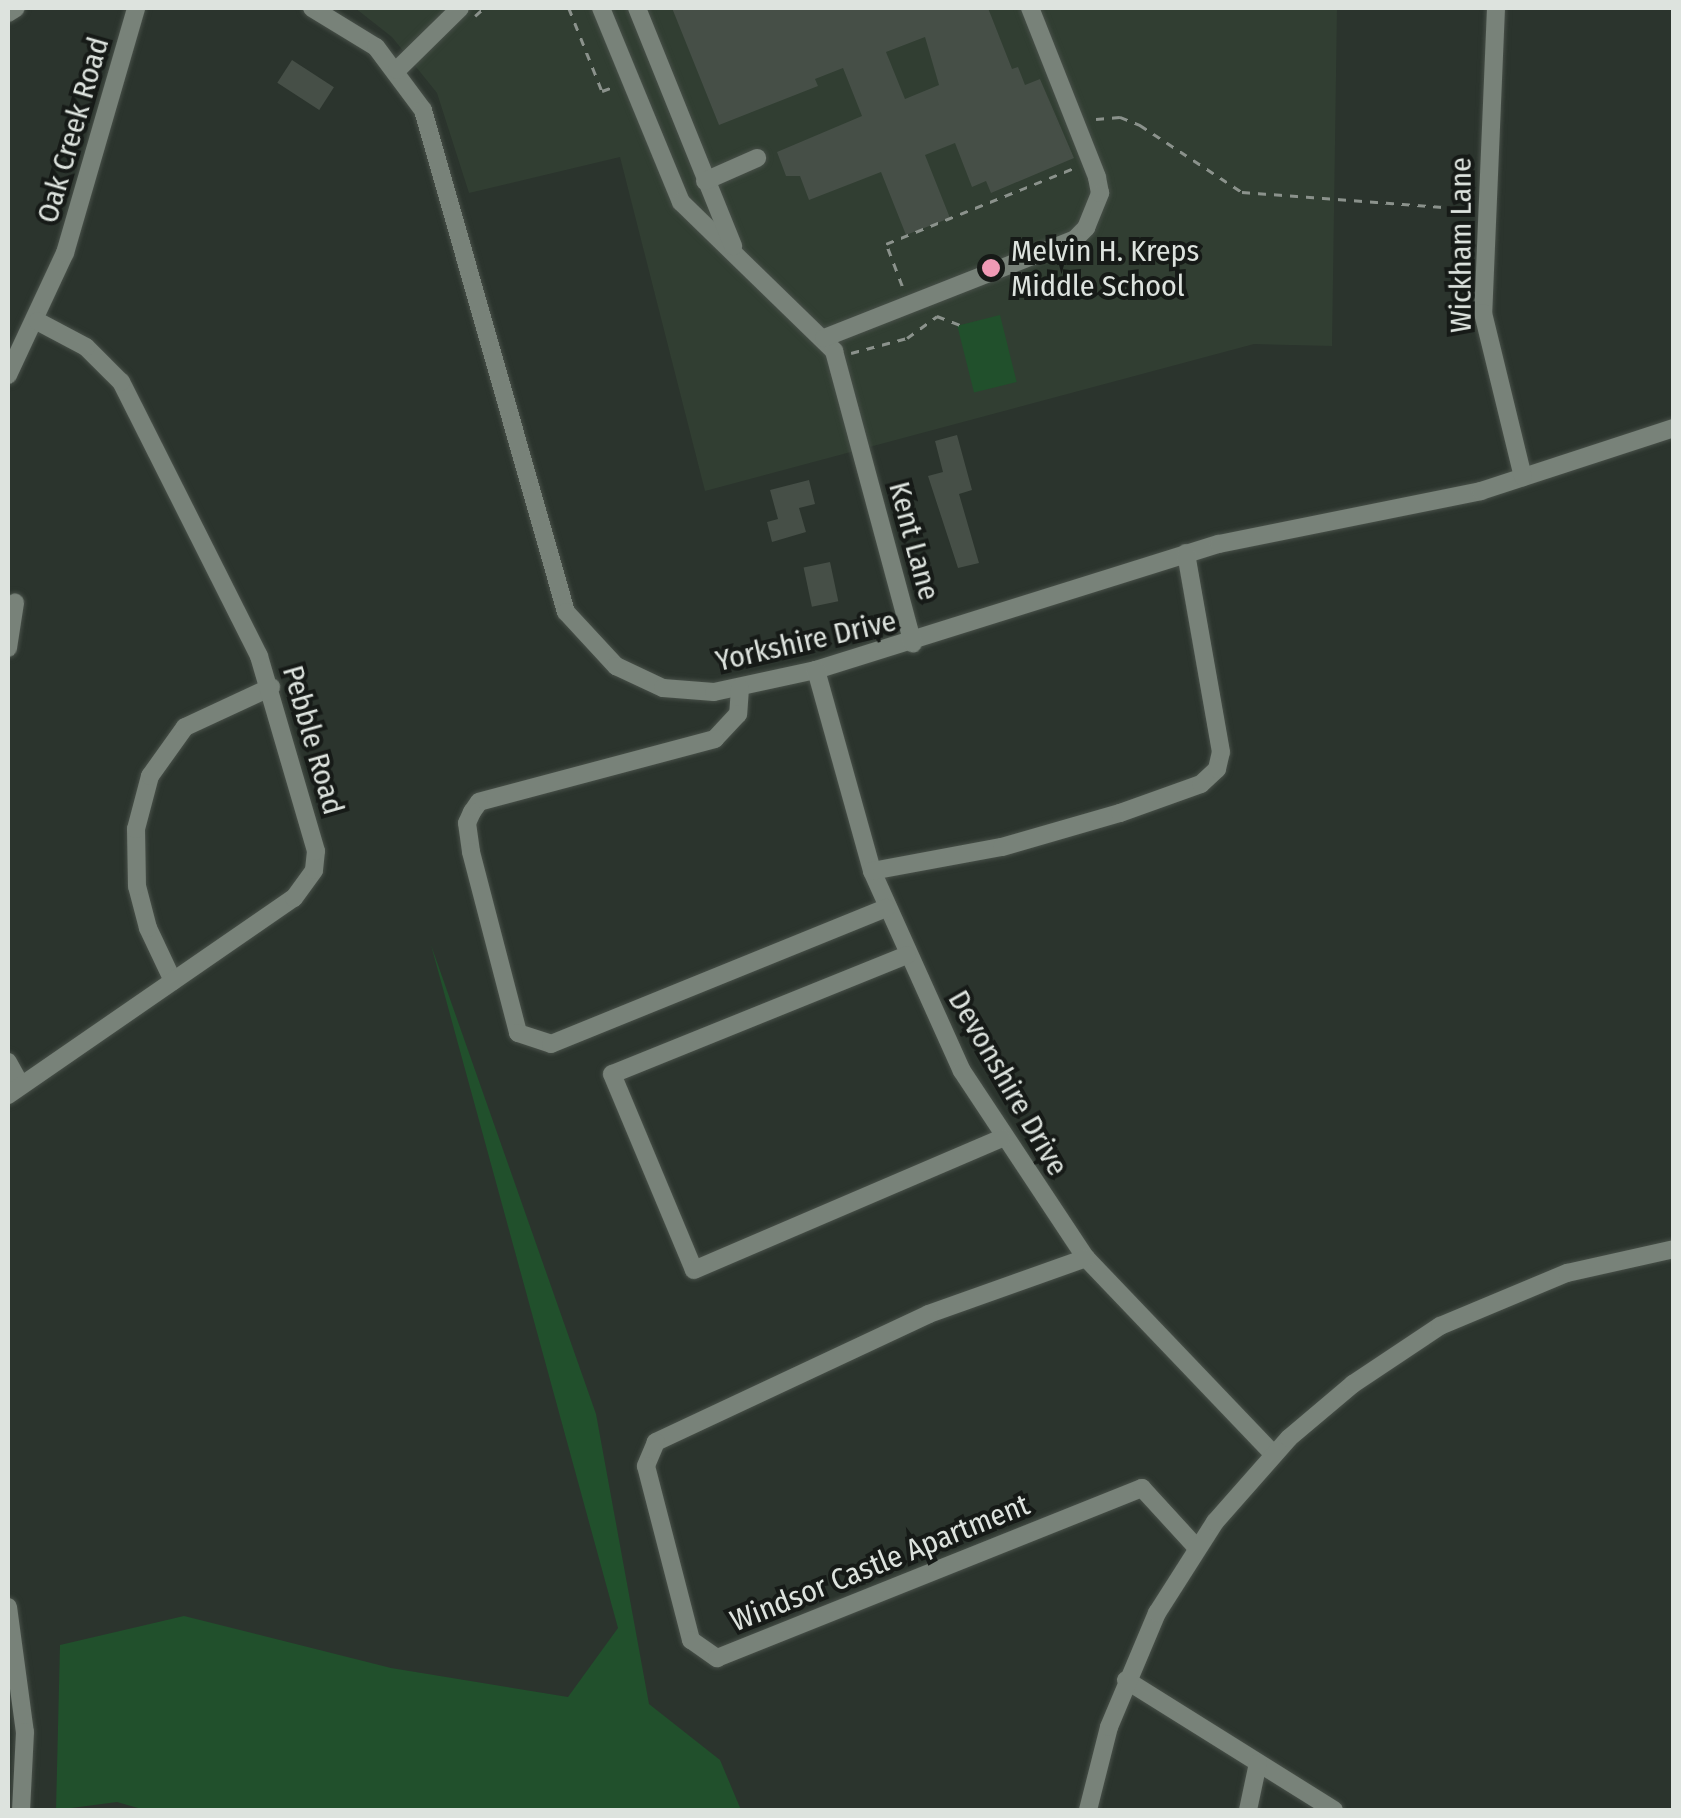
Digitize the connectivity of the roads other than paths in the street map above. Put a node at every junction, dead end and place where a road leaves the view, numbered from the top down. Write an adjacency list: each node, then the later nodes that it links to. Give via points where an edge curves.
1 (16, 8): 9 (street)
2 (136, 8): 14 (street, Oak Creek Road, via 80,209)
3 (312, 8): 10 (street, Yorkshire Drive, via 361,35)
4 (460, 8): 10 (street)
5 (601, 8): 13 (street, via 669,181 681,202)
6 (638, 8): 12 (street)
7 (1030, 8): 15 (street, via 1100,193 1086,228 1064,244)
8 (1496, 8): 18 (street, Wickham Lane, via 1486,337)
9 (8, 14)
10 (397, 70): 25 (street, Yorkshire Drive, via 434,140 566,612 596,650 638,680 689,692)
11 (757, 158): 12 (street)
12 (705, 181): 13 (street)
13 (736, 251): 15 (street)
14 (36, 320): 16 (street, Oak Creek Road); 24 (street, Pebble Road, via 86,348 121,382)
15 (824, 338): 21 (street, Kent Lane, via 840,364)
16 (8, 375)
17 (1674, 428): 18 (street, Yorkshire Drive)
18 (1523, 478): 19 (street, Yorkshire Drive)
19 (1186, 554): 21 (street, Yorkshire Drive); 26 (street, via 1220,752 1217,769 1201,784 1120,813 1002,847)
20 (14, 603): 22 (street)
21 (913, 644): 23 (street, Yorkshire Drive)
22 (8, 648)
23 (816, 670): 25 (street, Yorkshire Drive); 26 (street, Devonshire Drive)
24 (271, 687): 29 (street, via 185,726 150,776 136,830 137,886); 29 (street, Pebble Road, via 316,851 314,870 294,898)
25 (740, 688): 27 (street, via 738,714 715,739 479,802 472,812 471,852 518,1032 551,1044)
26 (872, 871): 27 (street, Devonshire Drive)
27 (886, 908): 28 (street, Devonshire Drive)
28 (906, 955): 32 (street, Devonshire Drive); 32 (street, via 612,1074 694,1270)
29 (173, 981): 31 (street, Pebble Road)
30 (8, 1062): 31 (street)
31 (14, 1090)
32 (1002, 1138): 34 (street, Devonshire Drive)
33 (1674, 1249): 35 (street, via 1566,1273 1440,1326 1353,1384)
34 (1086, 1258): 35 (street, Devonshire Drive); 36 (street, Windsor Castle Apartment, via 929,1314 656,1442 646,1466 690,1640 718,1658 1142,1488)
35 (1273, 1454): 36 (street)
36 (1197, 1548): 38 (street)
37 (8, 1606): 40 (street, via 24,1715)
38 (1126, 1680): 39 (street); 41 (street)
39 (1258, 1762): 42 (street); 43 (street)
40 (21, 1810)
41 (1088, 1810)
42 (1248, 1810)
43 (1334, 1810)

